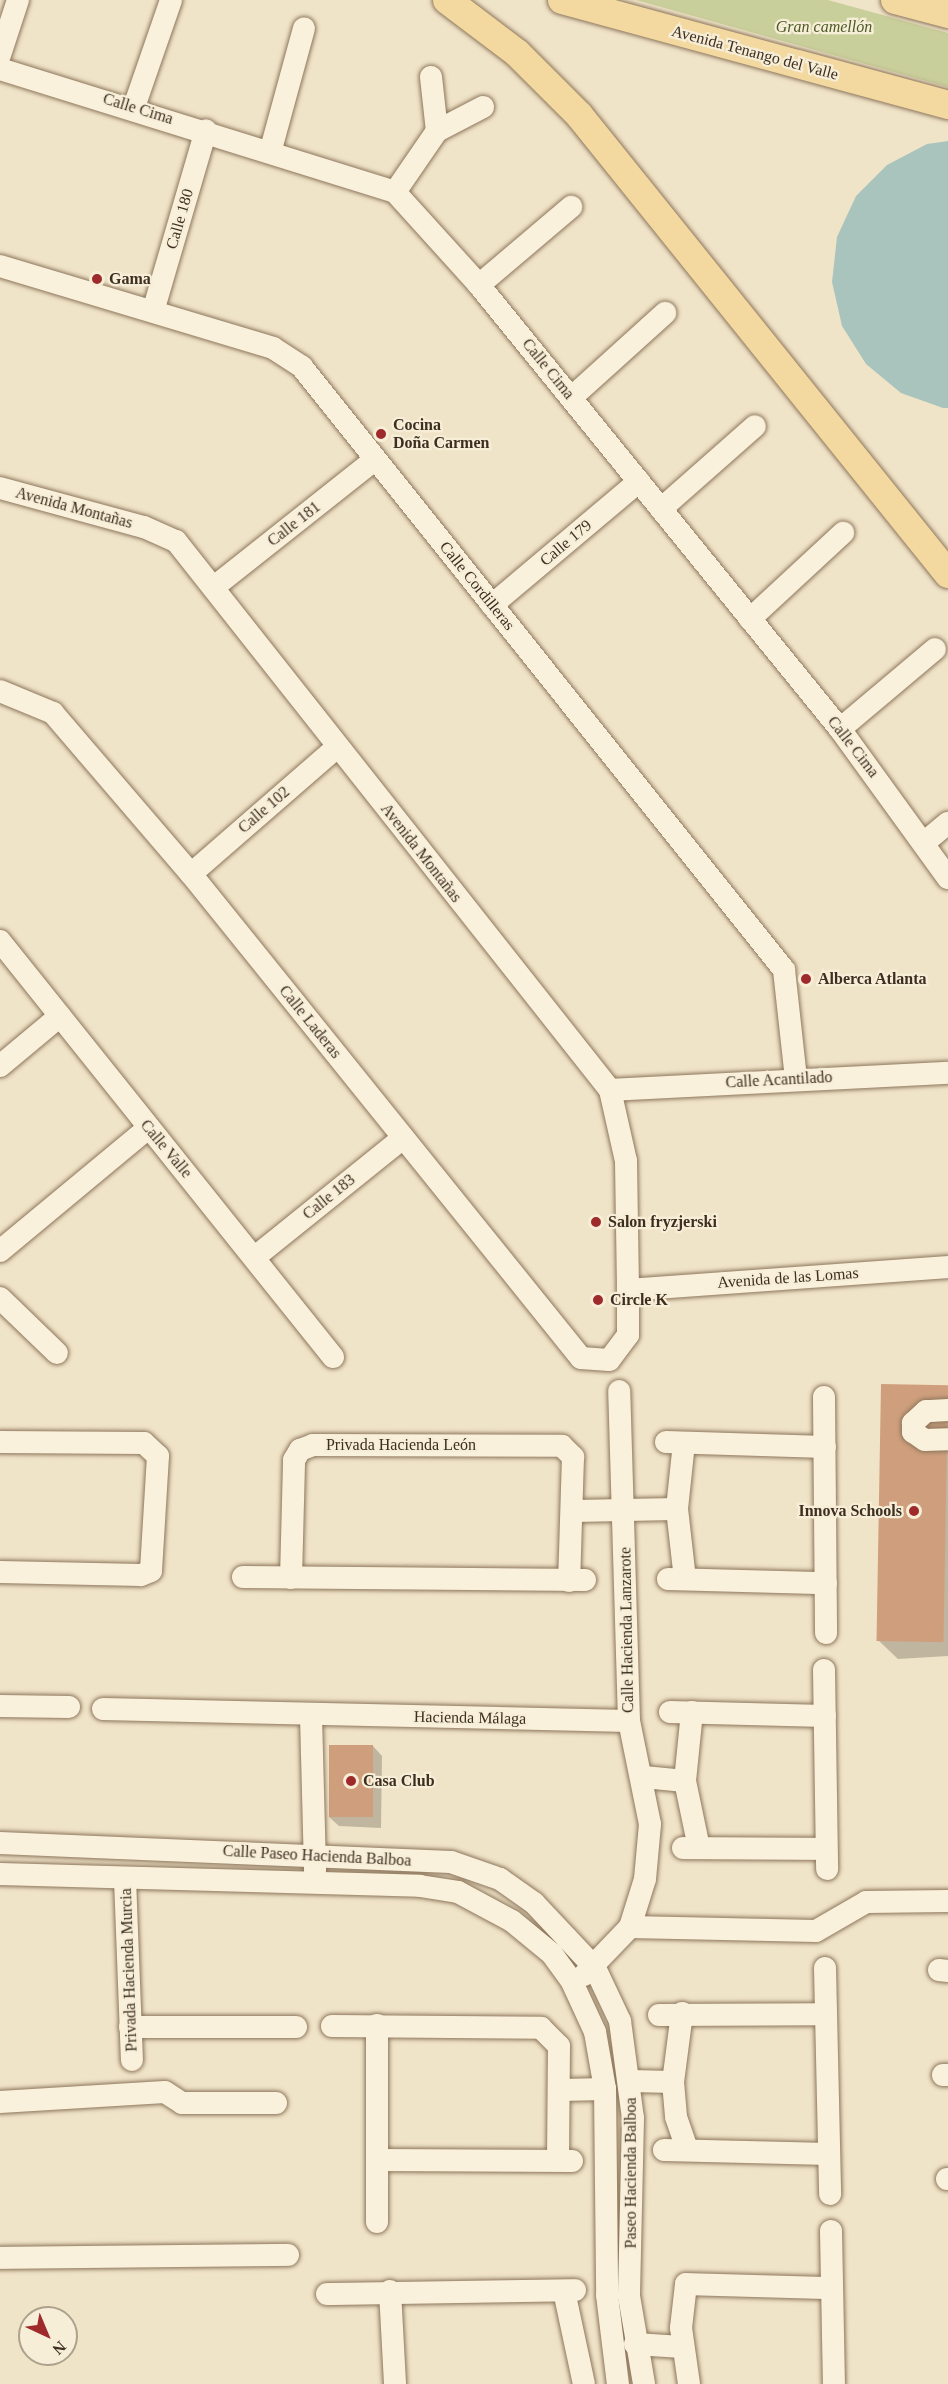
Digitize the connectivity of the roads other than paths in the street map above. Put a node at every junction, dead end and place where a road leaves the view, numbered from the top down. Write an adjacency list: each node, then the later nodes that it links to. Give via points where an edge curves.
1 (18, 0): 8 (street)
2 (171, 0): 12 (street)
3 (447, 0): 30 (main road, via 517,53 579,115)
4 (562, 0): 11 (main road, Avenida Tenango del Valle)
5 (895, 0): 6 (main road)
6 (948, 14)
7 (304, 28): 16 (street)
8 (0, 55)
9 (0, 69): 12 (street, Calle Cima)
10 (431, 77): 15 (street)
11 (948, 105)
12 (134, 107): 14 (street, Calle Cima)
13 (483, 107): 15 (street)
14 (206, 130): 16 (street, Calle Cima); 21 (street, Calle 180)
15 (437, 131): 17 (street)
16 (271, 150): 17 (street, Calle Cima)
17 (395, 192): 20 (street, Calle Cima)
18 (572, 207): 20 (street)
19 (0, 266): 21 (street, Calle Cordilleras)
20 (479, 285): 23 (street, Calle Cima)
21 (154, 308): 25 (street, Calle Cordilleras, via 273,348 302,367)
22 (665, 314): 23 (street)
23 (571, 398): 26 (street, Calle Cima)
24 (755, 426): 28 (street)
25 (374, 460): 31 (street, Calle 181); 32 (street, Calle Cordilleras)
26 (639, 481): 28 (street, Calle Cima); 32 (street, Calle 179)
27 (0, 488): 31 (street, Avenida Montañas, via 144,527 176,541)
28 (661, 509): 33 (street, Calle Cima)
29 (843, 533): 33 (street)
30 (948, 574)
31 (214, 587): 37 (street, Avenida Montañas)
32 (492, 604): 46 (street, Calle Cordilleras, via 784,970)
33 (750, 619): 36 (street, Calle Cima)
34 (935, 649): 36 (street)
35 (0, 691): 40 (street, Calle Laderas, via 53,713)
36 (840, 729): 39 (street, Calle Cima)
37 (337, 747): 40 (street, Calle 102); 47 (street, Avenida Montañas)
38 (948, 823): 39 (street)
39 (925, 842): 41 (street, Calle Cima)
40 (191, 874): 49 (street, Calle Laderas)
41 (948, 878)
42 (0, 941): 43 (street, Calle Valle)
43 (60, 1016): 44 (street); 48 (street, Calle Valle)
44 (0, 1066)
45 (948, 1073): 46 (street, Calle Acantilado)
46 (796, 1079): 47 (street, Calle Acantilado)
47 (610, 1090): 53 (street, Avenida Montañas, via 626,1161)
48 (148, 1128): 50 (street); 51 (street, Calle Valle)
49 (403, 1138): 51 (street, Calle 183); 57 (street, Calle Laderas, via 581,1358)
50 (0, 1251)
51 (255, 1257): 56 (street, Calle Valle)
52 (948, 1267): 53 (street, Avenida de las Lomas)
53 (628, 1290): 57 (street, Avenida Montañas, via 628,1335)
54 (0, 1298): 55 (street)
55 (57, 1353)
56 (333, 1357)
57 (609, 1360)
58 (620, 1391): 66 (street, Calle Hacienda Lanzarote)
59 (824, 1397): 63 (street)
60 (948, 1410): 61 (street, via 926,1411 913,1423 913,1432 926,1440)
61 (948, 1439)
62 (0, 1442): 67 (street, via 144,1443 158,1455 151,1571 141,1575)
63 (825, 1447): 64 (street, via 675,1442); 70 (street)
64 (677, 1509): 66 (street); 70 (street, via 676,1579)
65 (573, 1510): 66 (street); 69 (street, Privada Hacienda León, via 577,1580); 69 (street, Privada Hacienda León, via 573,1457 562,1446 313,1445 294,1460)
66 (624, 1512): 78 (street, Calle Hacienda Lanzarote)
67 (0, 1572)
68 (243, 1577): 69 (street, Privada Hacienda León)
69 (291, 1578)
70 (826, 1583): 71 (street)
71 (826, 1633)
72 (824, 1670): 77 (street)
73 (0, 1706): 74 (street)
74 (69, 1707)
75 (103, 1709): 76 (street, Hacienda Málaga)
76 (311, 1716): 78 (street, Hacienda Málaga); 82 (street)
77 (825, 1716): 80 (street, via 681,1712); 80 (street, via 826,1859 691,1848)
78 (629, 1720): 79 (street, Calle Hacienda Lanzarote)
79 (644, 1777): 80 (street); 87 (street, Calle Hacienda Lanzarote, via 650,1824 645,1879)
80 (685, 1781)
81 (0, 1843): 82 (street, Calle Paseo Hacienda Balboa)
82 (316, 1855): 85 (street); 88 (street, Calle Paseo Hacienda Balboa, via 451,1862 500,1879 534,1903)
83 (0, 1874): 84 (street, Calle Paseo Hacienda Balboa)
84 (125, 1880): 85 (street, Calle Paseo Hacienda Balboa); 96 (street, Privada Hacienda Murcia)
85 (315, 1884): 90 (street, Calle Paseo Hacienda Balboa, via 458,1892 512,1921 552,1954)
86 (948, 1901): 87 (street, via 866,1902 816,1931)
87 (630, 1927): 88 (street, Calle Hacienda Lanzarote)
88 (595, 1968): 90 (street, Calle Hacienda Lanzarote); 99 (street, Paseo Hacienda Balboa, via 620,2021)
89 (825, 1968): 92 (street)
90 (572, 1982): 101 (street, Paseo Hacienda Balboa, via 595,2032)
91 (682, 2013): 92 (street); 93 (street); 100 (street)
92 (825, 2014): 107 (street)
93 (659, 2015)
94 (377, 2025): 95 (street); 102 (street, via 541,2028 559,2046); 108 (street)
95 (332, 2026)
96 (130, 2027): 97 (street); 98 (street, Privada Hacienda Murcia)
97 (296, 2027)
98 (132, 2060)
99 (631, 2081): 100 (street); 117 (street, Paseo Hacienda Balboa, via 629,2296)
100 (673, 2082): 105 (street, via 676,2117)
101 (605, 2089): 102 (street); 120 (street, Paseo Hacienda Balboa)
102 (561, 2090): 108 (street, via 565,2160)
103 (0, 2102): 104 (street, via 165,2092 182,2103)
104 (276, 2103)
105 (687, 2149): 106 (street); 107 (street)
106 (664, 2150)
107 (829, 2154): 109 (street)
108 (377, 2160): 110 (street)
109 (830, 2194)
110 (377, 2222)
111 (831, 2231): 114 (street)
112 (288, 2254): 113 (street)
113 (0, 2258)
114 (832, 2288): 118 (street, via 675,2284); 126 (street)
115 (390, 2291): 116 (street); 119 (street, via 569,2290); 121 (street)
116 (327, 2294)
117 (635, 2344): 118 (street); 124 (street, Paseo Hacienda Balboa)
118 (682, 2347): 125 (street)
119 (580, 2355): 120 (street); 122 (street)
120 (611, 2356): 123 (street, Paseo Hacienda Balboa)
121 (394, 2384)
122 (584, 2384)
123 (618, 2384)
124 (644, 2384)
125 (689, 2384)
126 (834, 2384)

